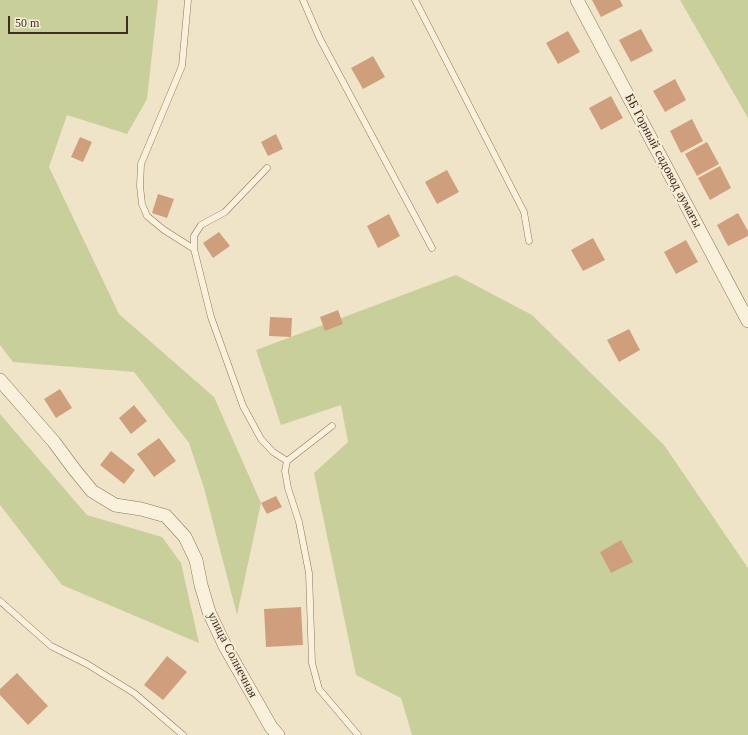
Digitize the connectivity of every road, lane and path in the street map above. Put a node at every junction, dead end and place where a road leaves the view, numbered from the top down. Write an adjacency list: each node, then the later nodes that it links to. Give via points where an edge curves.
1 (188, 0): 8 (lane, via 182,66 141,164 140,186 142,204 147,216)
2 (303, 0): 7 (lane, via 320,39)
3 (415, 0): 6 (lane, via 524,212)
4 (578, 0): 9 (street, ББ Горный садовод аумағы)
5 (267, 168): 8 (lane, via 225,212 201,225 194,236)
6 (529, 241)
7 (432, 248)
8 (194, 249): 12 (lane, via 211,317 243,406 261,439 273,452)
9 (748, 321)
10 (0, 380): 15 (street, улица Солнечная, via 54,442 92,491 115,505 166,516 185,537 196,560 209,612 270,727)
11 (332, 426): 12 (lane)
12 (287, 461): 16 (lane, via 285,471 288,488 299,522 310,573 312,663 319,689)
13 (0, 601): 14 (lane, via 51,646 87,664 134,693)
14 (183, 735)
15 (278, 735)
16 (358, 735)

